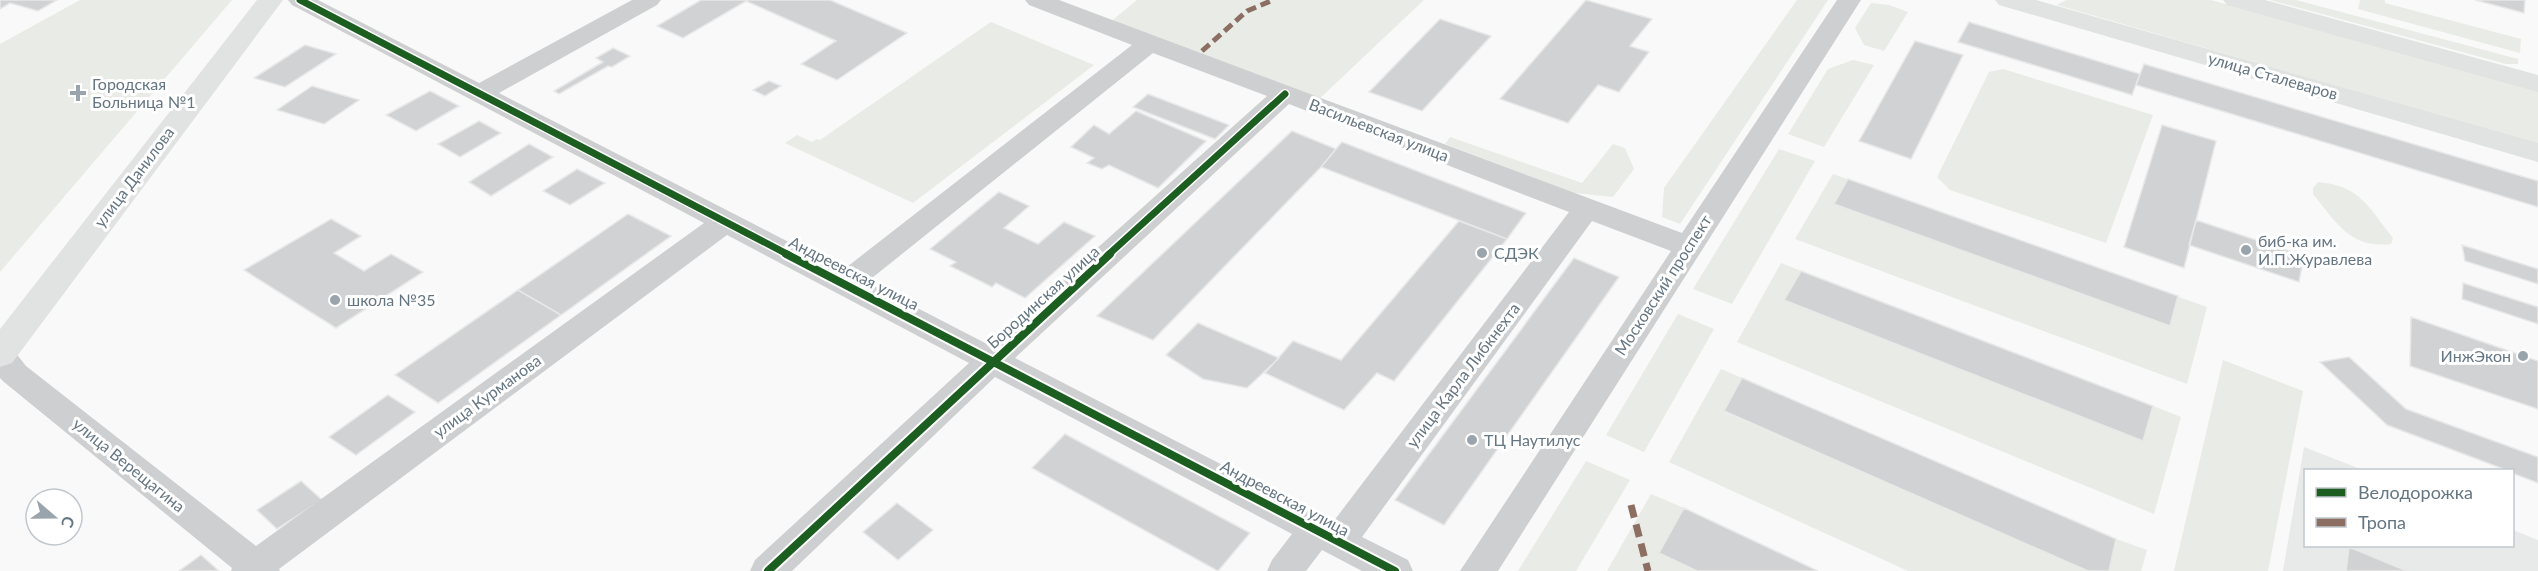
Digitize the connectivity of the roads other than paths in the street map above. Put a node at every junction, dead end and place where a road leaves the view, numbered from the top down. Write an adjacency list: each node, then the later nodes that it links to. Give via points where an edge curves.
1 (270, 0): 17 (main road, улица Данилова)
2 (300, 0): 10 (street, Андреевская улица)
3 (649, 0): 10 (street)
4 (1036, 0): 8 (street, Васильевская улица)
5 (1849, 0): 15 (street, Московский проспект)
6 (2008, 0): 12 (main road, улица Сталеваров)
7 (2236, 0): 9 (main road)
8 (1150, 43): 11 (street, Васильевская улица); 16 (street)
9 (2538, 84)
10 (480, 93): 14 (street, Андреевская улица)
11 (1285, 94): 13 (street, Васильевская улица); 18 (street, Бородинская улица)
12 (2538, 153)
13 (1587, 208): 15 (street, Васильевская улица); 19 (street, улица Карла Либкнехта)
14 (725, 222): 16 (street, Андреевская улица); 20 (street, улица Курманова)
15 (1688, 246): 24 (street, Московский проспект)
16 (846, 283): 18 (street, Андреевская улица)
17 (0, 355): 20 (street, улица Верещагина, via 15,374)
18 (992, 361): 19 (street, Андреевская улица); 21 (street, Бородинская улица)
19 (1328, 535): 22 (street, улица Карла Либкнехта); 23 (street, Андреевская улица)
20 (256, 569)
21 (768, 571)
22 (1285, 571)
23 (1395, 571)
24 (1478, 571)

